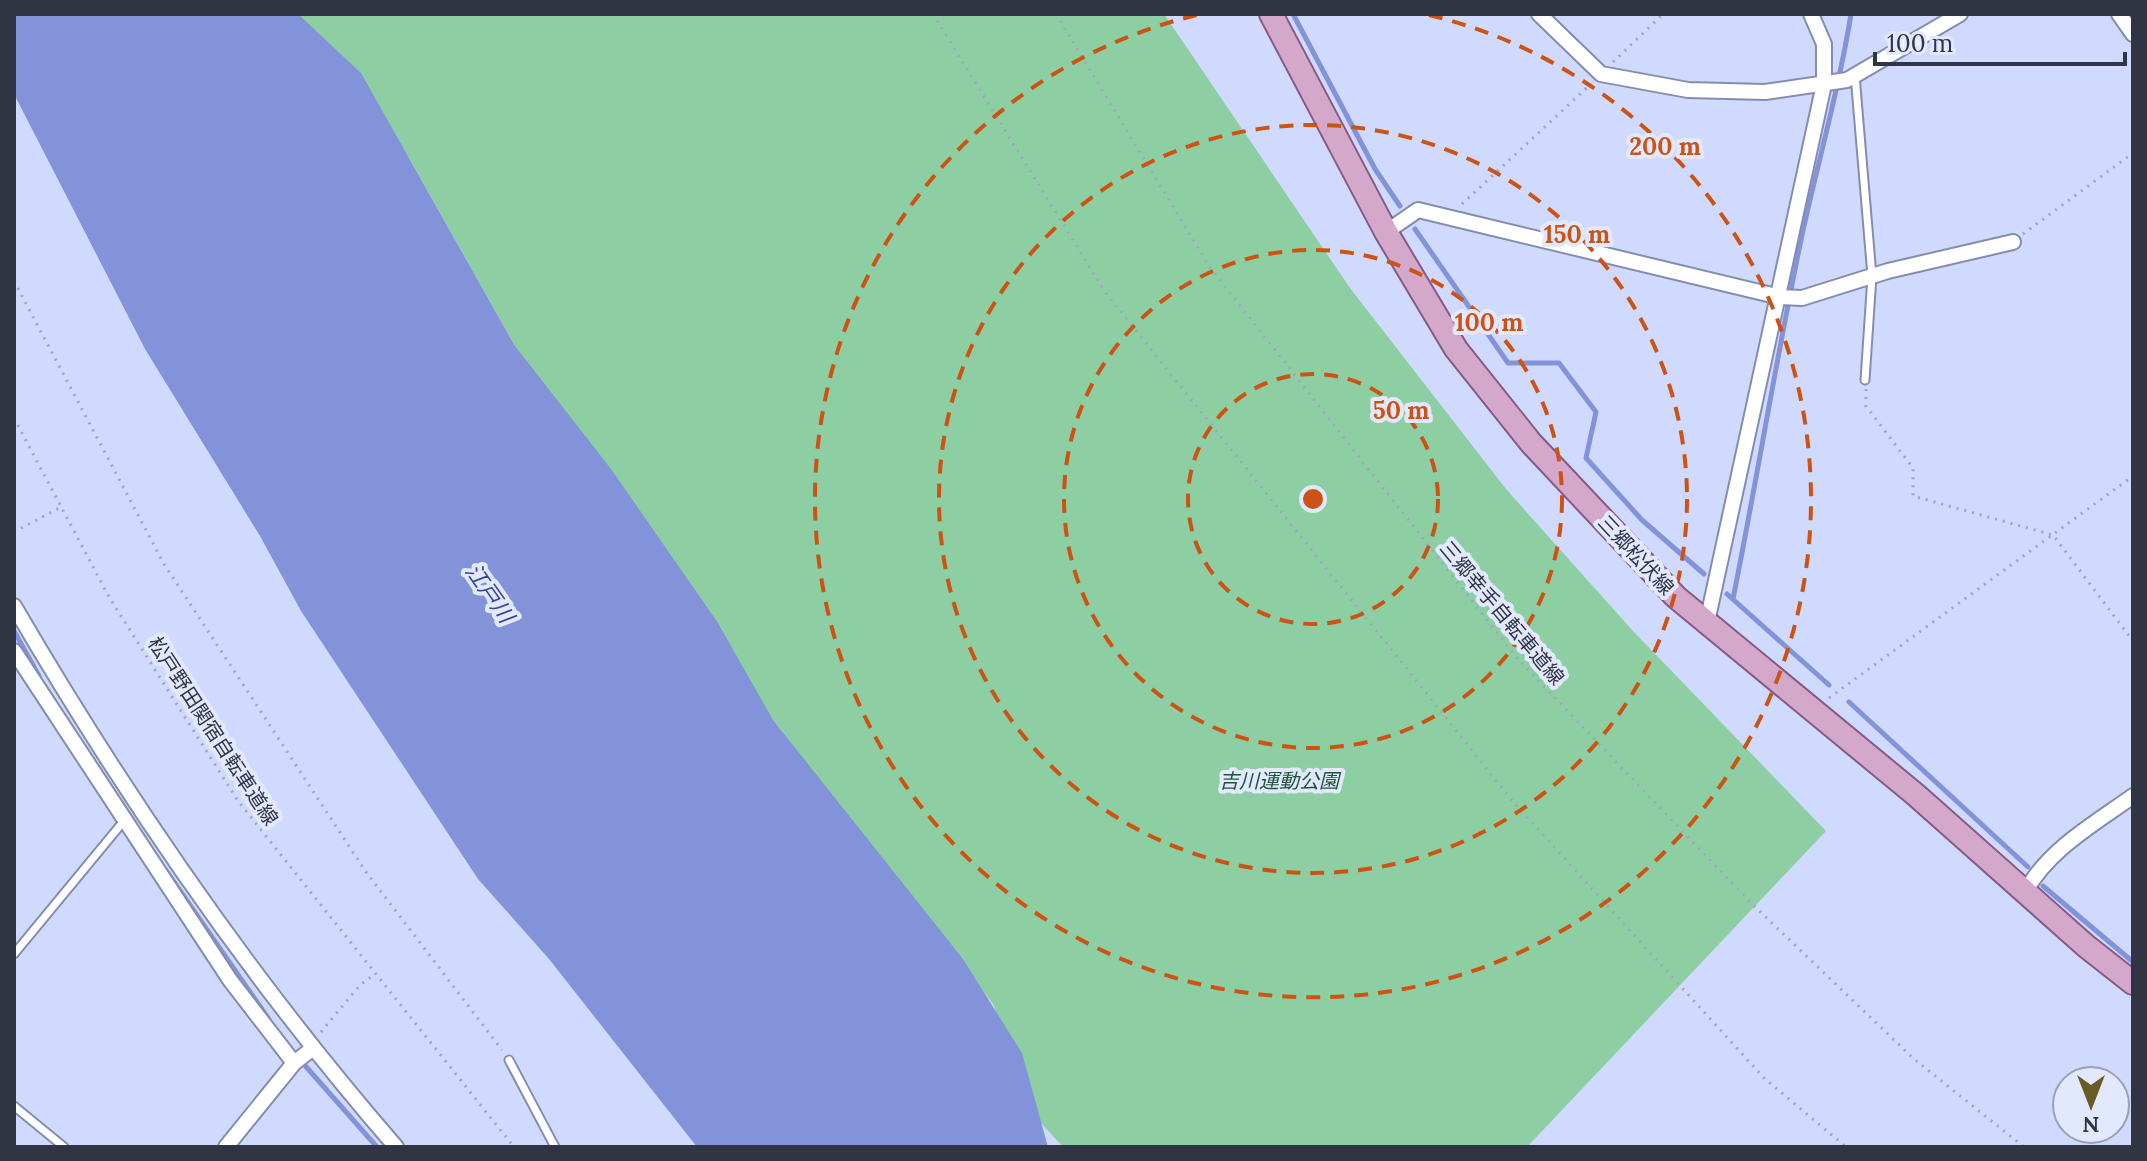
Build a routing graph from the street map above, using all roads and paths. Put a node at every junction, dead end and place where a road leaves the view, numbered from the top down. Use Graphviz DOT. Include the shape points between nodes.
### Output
graph roads {
  1 [pos="933,14"];
  2 [pos="1056,14"];
  3 [pos="1271,14"];
  4 [pos="1539,14"];
  5 [pos="1663,14"];
  6 [pos="1811,14"];
  7 [pos="1960,14"];
  8 [pos="2119,14"];
  9 [pos="2133,34"];
  10 [pos="1601,74"];
  11 [pos="1855,75"];
  12 [pos="1824,84"];
  13 [pos="2133,153"];
  14 [pos="1447,218"];
  15 [pos="1386,232"];
  16 [pos="2013,242"];
  17 [pos="1872,276"];
  18 [pos="14,281"];
  19 [pos="1780,297"];
  20 [pos="1865,380"];
  21 [pos="14,418"];
  22 [pos="2133,476"];
  23 [pos="61,507"];
  24 [pos="14,532"];
  25 [pos="2053,535"];
  26 [pos="14,606"];
  27 [pos="1707,622"];
  28 [pos="2133,641"];
  29 [pos="14,651"];
  30 [pos="1814,709"];
  31 [pos="2133,796"];
  32 [pos="123,822"];
  33 [pos="2025,892"];
  34 [pos="14,954"];
  35 [pos="375,974"];
  36 [pos="2133,983"];
  37 [pos="309,1045"];
  38 [pos="509,1060"];
  39 [pos="294,1063"];
  40 [pos="14,1106"];
  41 [pos="64,1147"];
  42 [pos="226,1147"];
  43 [pos="396,1147"];
  44 [pos="514,1147"];
  45 [pos="555,1147"];
  46 [pos="1846,1147"];
  47 [pos="2024,1147"];
  1 -- 46 [label="path" via="1105,292 1515,804 1764,1078"];
  2 -- 47 [label="path, 三郷幸手自転車道線" via="1209,266 1516,657 1762,913 1914,1059"];
  3 -- 15 [label="main road, 三郷松伏線"];
  4 -- 10 [label="street"];
  5 -- 10 [label="path"];
  6 -- 12 [label="street" via="1824,44"];
  7 -- 11 [label="street"];
  8 -- 9 [label="street"];
  10 -- 12 [label="street" via="1688,90 1765,92"];
  10 -- 14 [label="path"];
  11 -- 12 [label="street"];
  11 -- 17 [label="lane"];
  12 -- 19 [label="street"];
  13 -- 16 [label="path"];
  14 -- 15 [label="street" via="1418,210"];
  14 -- 19 [label="street"];
  15 -- 27 [label="main road, 三郷松伏線" via="1456,349 1531,443 1676,597"];
  16 -- 17 [label="street"];
  17 -- 19 [label="street" via="1802,298"];
  17 -- 20 [label="lane"];
  18 -- 38 [label="path" via="164,564 366,872"];
  19 -- 27 [label="street"];
  20 -- 25 [label="path" via="1866,406 1913,468 1913,496"];
  21 -- 23 [label="path, 松戸野田関宿自転車道線"];
  22 -- 25 [label="path"];
  23 -- 24 [label="path"];
  23 -- 35 [label="path, 松戸野田関宿自転車道線" via="109,597 238,801"];
  25 -- 28 [label="path"];
  25 -- 30 [label="path"];
  26 -- 37 [label="street" via="138,807"];
  27 -- 30 [label="main road, 三郷松伏線"];
  29 -- 32 [label="street"];
  30 -- 33 [label="main road, 三郷松伏線"];
  31 -- 33 [label="street" via="2052,854"];
  32 -- 34 [label="lane"];
  32 -- 39 [label="street" via="230,980"];
  33 -- 36 [label="main road, 三郷松伏線"];
  35 -- 37 [label="path"];
  35 -- 44 [label="path, 松戸野田関宿自転車道線"];
  37 -- 39 [label="street"];
  37 -- 43 [label="street"];
  38 -- 45 [label="lane"];
  39 -- 42 [label="street"];
  40 -- 41 [label="lane"];
}
